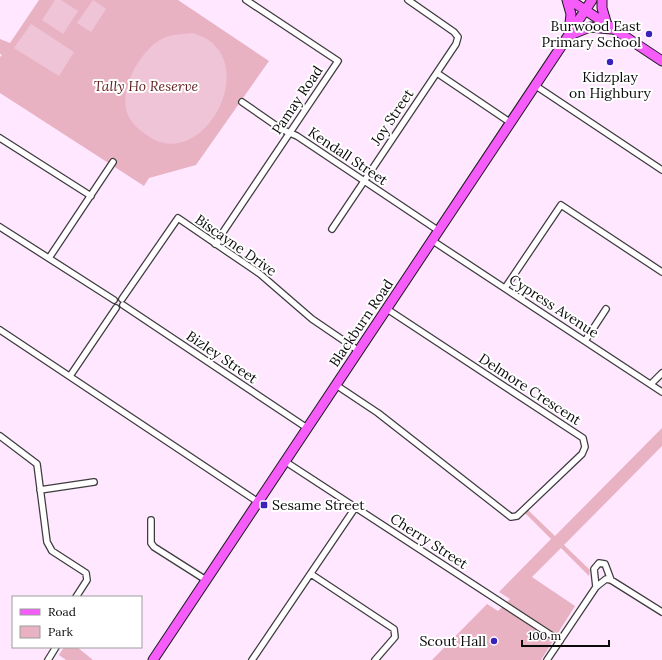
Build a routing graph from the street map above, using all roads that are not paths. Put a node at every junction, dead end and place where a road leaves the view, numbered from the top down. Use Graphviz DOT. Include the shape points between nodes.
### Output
graph roads {
  1 [pos="246,0"];
  2 [pos="408,0"];
  3 [pos="569,0"];
  4 [pos="592,0"];
  5 [pos="602,0"];
  6 [pos="586,10"];
  7 [pos="611,27"];
  8 [pos="567,39"];
  9 [pos="662,61"];
  10 [pos="437,72"];
  11 [pos="536,86"];
  12 [pos="242,102"];
  13 [pos="511,123"];
  14 [pos="290,133"];
  15 [pos="0,138"];
  16 [pos="113,162"];
  17 [pos="662,170"];
  18 [pos="364,181"];
  19 [pos="91,196"];
  20 [pos="0,227"];
  21 [pos="332,229"];
  22 [pos="439,231"];
  23 [pos="433,241"];
  24 [pos="215,244"];
  25 [pos="49,258"];
  26 [pos="662,272"];
  27 [pos="505,288"];
  28 [pos="122,299"];
  29 [pos="114,300"];
  30 [pos="123,305"];
  31 [pos="116,308"];
  32 [pos="387,309"];
  33 [pos="606,309"];
  34 [pos="0,330"];
  35 [pos="585,341"];
  36 [pos="359,351"];
  37 [pos="662,373"];
  38 [pos="70,376"];
  39 [pos="651,384"];
  40 [pos="336,385"];
  41 [pos="662,392"];
  42 [pos="307,428"];
  43 [pos="0,436"];
  44 [pos="286,462"];
  45 [pos="94,482"];
  46 [pos="40,490"];
  47 [pos="258,502"];
  48 [pos="354,508"];
  49 [pos="151,520"];
  50 [pos="311,574"];
  51 [pos="206,580"];
  52 [pos="611,580"];
  53 [pos="596,587"];
  54 [pos="77,596"];
  55 [pos="662,612"];
  56 [pos="560,641"];
  57 [pos="55,648"];
  58 [pos="48,660"];
  59 [pos="153,660"];
  60 [pos="252,660"];
  61 [pos="376,660"];
  62 [pos="547,660"];
  1 -- 14 [label="street, Pamay Road" via="338,61"];
  2 -- 10 [label="street, Joy Street" via="458,37"];
  3 -- 6 [label="main road"];
  3 -- 8 [label="main road" via="571,21"];
  4 -- 6 [label="main road, Blackburn Road"];
  5 -- 7 [label="main road" via="602,8"];
  6 -- 7 [label="main road"];
  6 -- 8 [label="main road, Blackburn Road"];
  7 -- 8 [label="main road" via="590,27"];
  7 -- 9 [label="main road"];
  8 -- 11 [label="main road, Blackburn Road"];
  10 -- 13 [label="street"];
  10 -- 18 [label="street, Joy Street"];
  11 -- 13 [label="main road, Blackburn Road"];
  11 -- 17 [label="street"];
  12 -- 14 [label="street, Kendall Street"];
  13 -- 22 [label="main road, Blackburn Road"];
  14 -- 18 [label="street, Kendall Street"];
  14 -- 24 [label="street, Pamay Road"];
  15 -- 19 [label="street"];
  16 -- 19 [label="street"];
  18 -- 21 [label="street, Joy Street"];
  18 -- 22 [label="street, Kendall Street"];
  19 -- 25 [label="street"];
  20 -- 25 [label="street"];
  22 -- 23 [label="main road, Blackburn Road"];
  23 -- 27 [label="street, Cypress Avenue"];
  23 -- 32 [label="main road, Blackburn Road"];
  24 -- 28 [label="street, Biscayne Drive" via="178,218"];
  24 -- 36 [label="street, Biscayne Drive" via="260,274 312,319"];
  25 -- 29 [label="street"];
  26 -- 27 [label="street" via="561,205"];
  27 -- 35 [label="street, Cypress Avenue"];
  28 -- 29 [label="street"];
  28 -- 30 [label="street"];
  29 -- 31 [label="street"];
  30 -- 31 [label="street"];
  30 -- 42 [label="street, Bizley Street"];
  31 -- 38 [label="street"];
  32 -- 36 [label="main road, Blackburn Road"];
  32 -- 40 [label="street, Delmore Crescent" via="583,438 585,447 582,454 517,516 511,517 378,414"];
  33 -- 35 [label="street"];
  34 -- 38 [label="street"];
  35 -- 39 [label="street, Cypress Avenue"];
  36 -- 40 [label="main road, Blackburn Road"];
  37 -- 39 [label="street"];
  38 -- 47 [label="street"];
  39 -- 41 [label="street, Cypress Avenue"];
  40 -- 42 [label="main road, Blackburn Road"];
  42 -- 44 [label="main road, Blackburn Road"];
  43 -- 46 [label="street" via="37,464"];
  44 -- 47 [label="main road, Blackburn Road"];
  44 -- 48 [label="street, Cherry Street"];
  45 -- 46 [label="street"];
  46 -- 54 [label="street" via="46,542 52,551 86,573 88,580"];
  47 -- 51 [label="main road, Blackburn Road"];
  48 -- 50 [label="street"];
  48 -- 56 [label="street, Cherry Street"];
  49 -- 51 [label="street" via="151,543 154,547"];
  50 -- 60 [label="street"];
  50 -- 61 [label="street" via="394,629 395,637"];
  51 -- 59 [label="main road, Blackburn Road"];
  52 -- 53 [label="street" via="601,581"];
  52 -- 53 [label="street" via="605,564 599,563 594,569"];
  52 -- 55 [label="street"];
  53 -- 56 [label="street"];
  56 -- 62 [label="street"];
  57 -- 58 [label="street"];
}
